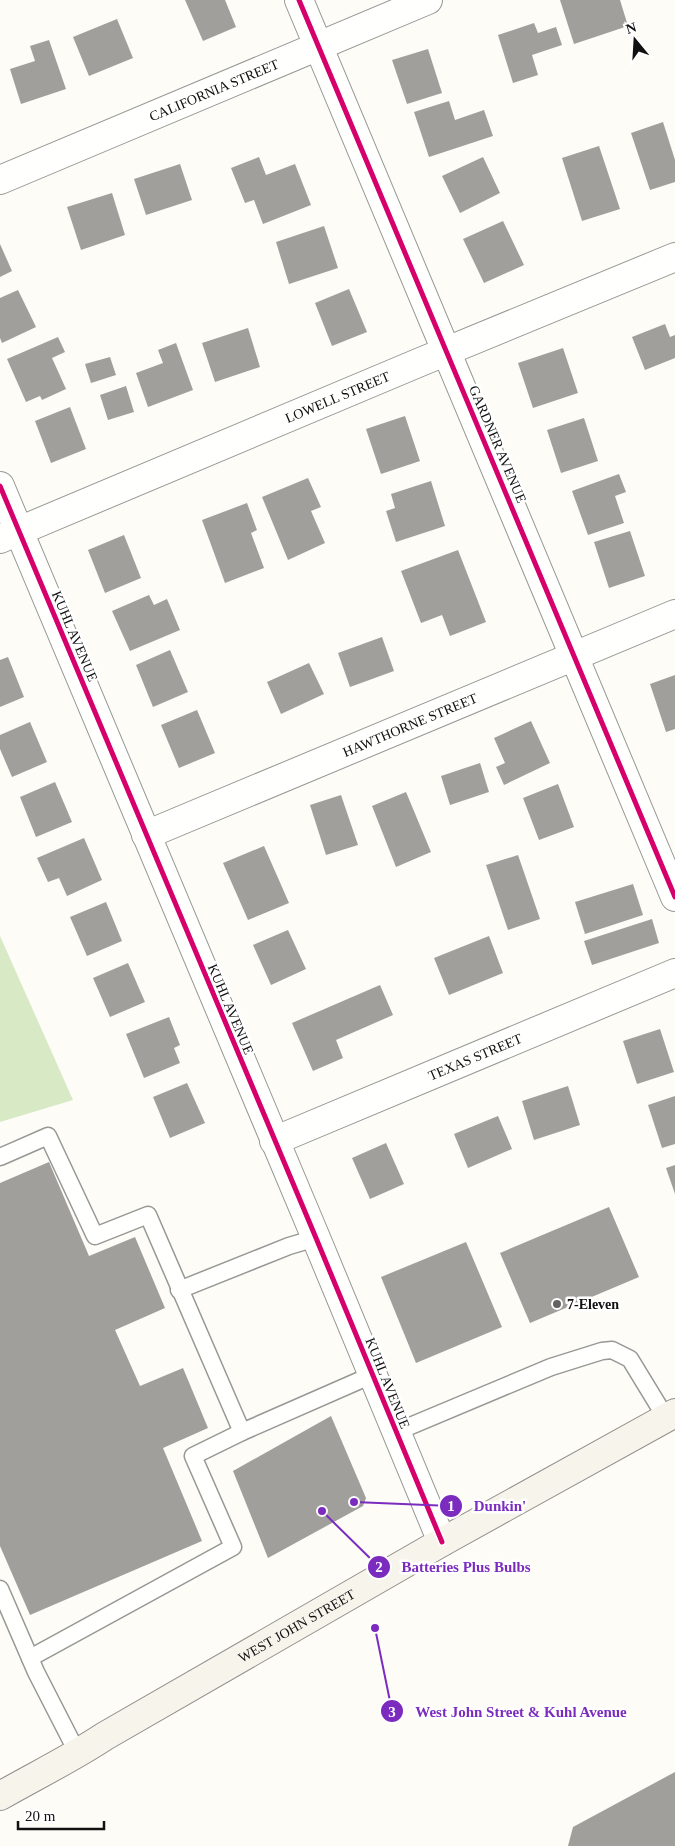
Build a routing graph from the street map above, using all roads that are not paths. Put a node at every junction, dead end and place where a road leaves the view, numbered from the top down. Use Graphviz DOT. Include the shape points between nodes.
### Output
graph roads {
  1 [pos="299,0"];
  2 [pos="428,0"];
  3 [pos="319,46"];
  4 [pos="0,180"];
  5 [pos="675,257"];
  6 [pos="446,351"];
  7 [pos="0,486"];
  8 [pos="10,535"];
  9 [pos="675,614"];
  10 [pos="574,656"];
  11 [pos="146,835"];
  12 [pos="675,897"];
  13 [pos="675,973"];
  14 [pos="274,1141"];
  15 [pos="0,1157"];
  16 [pos="316,1238"];
  17 [pos="180,1290"];
  18 [pos="372,1375"];
  19 [pos="671,1415"];
  20 [pos="242,1432"];
  21 [pos="396,1432"];
  22 [pos="442,1542"];
  23 [pos="0,1589"];
  24 [pos="30,1658"];
  25 [pos="78,1754"];
  26 [pos="0,1796"];
  1 -- 3 [label="street, GARDNER AVENUE"];
  2 -- 3 [label="street, CALIFORNIA STREET"];
  3 -- 4 [label="street, CALIFORNIA STREET"];
  3 -- 6 [label="street, GARDNER AVENUE"];
  5 -- 6 [label="street, LOWELL STREET"];
  6 -- 8 [label="street, LOWELL STREET"];
  6 -- 10 [label="street, GARDNER AVENUE"];
  7 -- 8 [label="street, KUHL AVENUE"];
  8 -- 11 [label="street, KUHL AVENUE"];
  9 -- 10 [label="street, HAWTHORNE STREET"];
  10 -- 11 [label="street, HAWTHORNE STREET"];
  10 -- 12 [label="street, GARDNER AVENUE"];
  11 -- 14 [label="street, KUHL AVENUE"];
  13 -- 14 [label="street, TEXAS STREET"];
  14 -- 16 [label="street, KUHL AVENUE"];
  15 -- 17 [label="lane" via="48,1136 95,1236 148,1215"];
  16 -- 17 [label="lane" via="288,1246"];
  16 -- 18 [label="street, KUHL AVENUE"];
  17 -- 20 [label="lane"];
  18 -- 20 [label="lane"];
  18 -- 21 [label="street, KUHL AVENUE"];
  19 -- 21 [label="lane" via="630,1359 612,1350 551,1367"];
  19 -- 22 [label="main road, WEST JOHN STREET"];
  20 -- 24 [label="lane" via="193,1456 233,1547"];
  21 -- 22 [label="street, KUHL AVENUE"];
  22 -- 25 [label="main road, WEST JOHN STREET"];
  23 -- 24 [label="lane"];
  24 -- 25 [label="lane"];
  25 -- 26 [label="main road, WEST JOHN STREET"];
}
